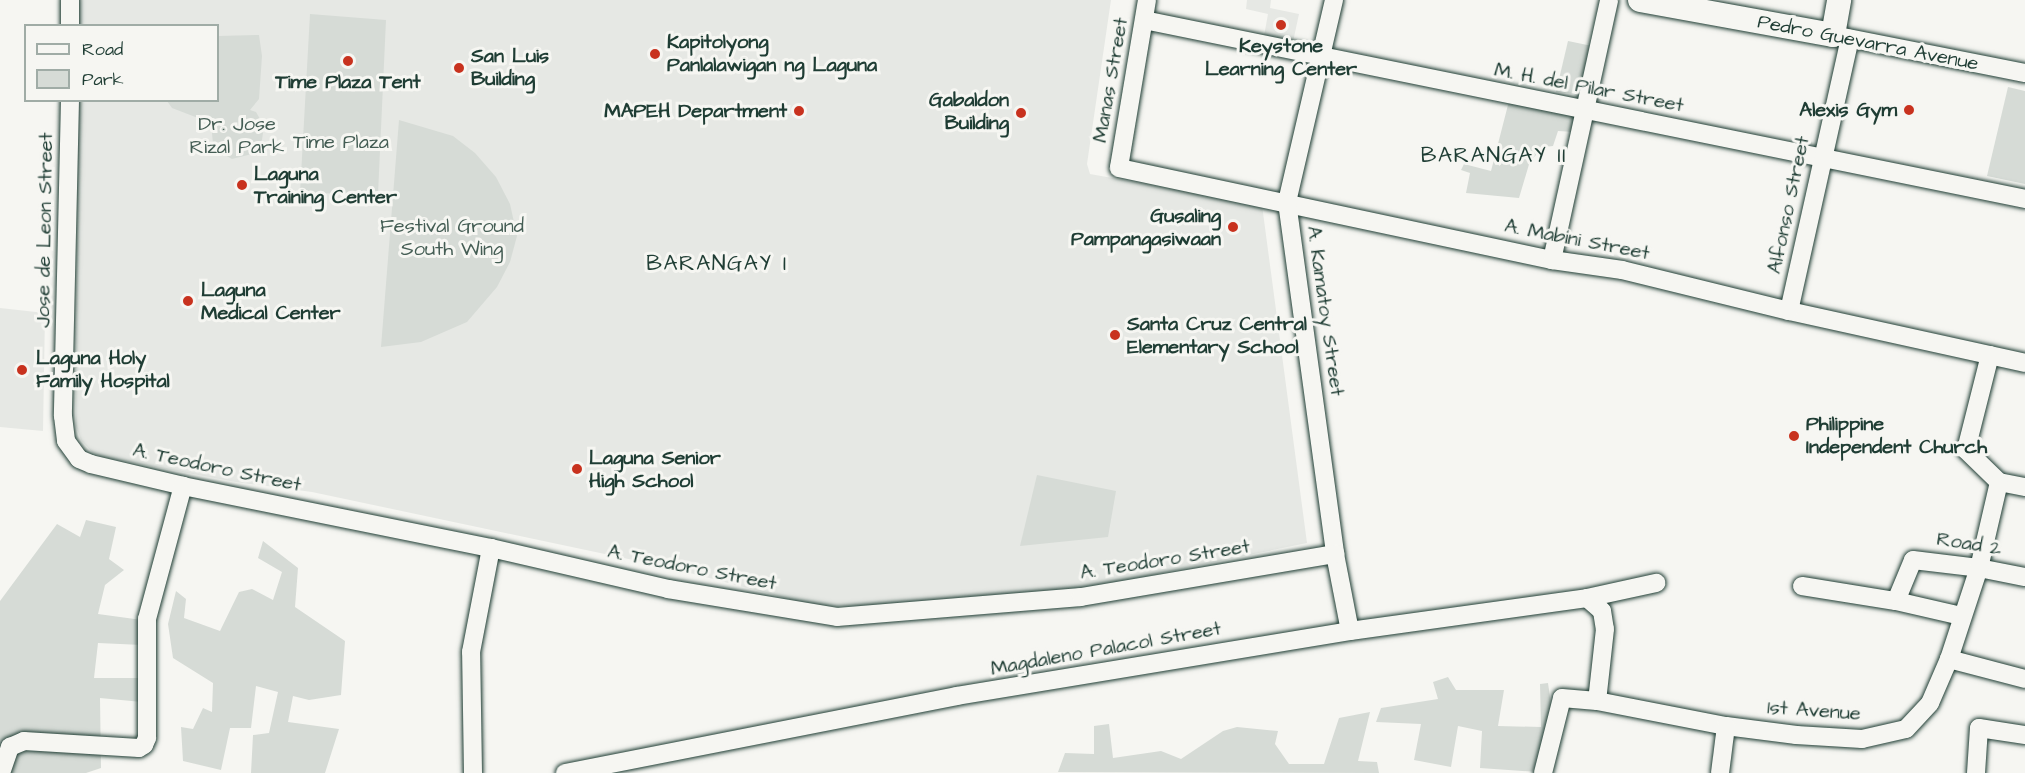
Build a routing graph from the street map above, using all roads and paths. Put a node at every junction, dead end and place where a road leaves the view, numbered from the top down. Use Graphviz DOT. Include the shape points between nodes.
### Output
graph roads {
  1 [pos="70,0"];
  2 [pos="1148,0"];
  3 [pos="1334,0"];
  4 [pos="1609,0"];
  5 [pos="1640,0"];
  6 [pos="1839,0"];
  7 [pos="1144,20"];
  8 [pos="70,24"];
  9 [pos="1842,37"];
  10 [pos="1321,58"];
  11 [pos="2025,73"];
  12 [pos="70,102"];
  13 [pos="1584,110"];
  14 [pos="1823,156"];
  15 [pos="1119,168"];
  16 [pos="2025,199"];
  17 [pos="1287,202"];
  18 [pos="1552,260"];
  19 [pos="1789,311"];
  20 [pos="1990,355"];
  21 [pos="2025,363"];
  22 [pos="64,432"];
  23 [pos="1999,482"];
  24 [pos="183,486"];
  25 [pos="2025,487"];
  26 [pos="491,548"];
  27 [pos="1335,554"];
  28 [pos="1979,568"];
  29 [pos="2025,578"];
  30 [pos="1656,583"];
  31 [pos="1802,586"];
  32 [pos="1587,598"];
  33 [pos="1896,601"];
  34 [pos="1961,616"];
  35 [pos="1350,631"];
  36 [pos="1949,659"];
  37 [pos="2025,679"];
  38 [pos="1597,701"];
  39 [pos="1726,726"];
  40 [pos="2025,735"];
  41 [pos="1,773"];
  42 [pos="473,773"];
  43 [pos="565,773"];
  44 [pos="1543,773"];
  45 [pos="1720,773"];
  46 [pos="1976,773"];
  1 -- 8 [label="street"];
  2 -- 7 [label="street, Manas Street"];
  3 -- 10 [label="street, A. Kamatoy Street"];
  4 -- 13 [label="street"];
  5 -- 9 [label="main road, Pedro Guevarra Avenue"];
  6 -- 9 [label="main road"];
  7 -- 10 [label="street, M. H. del Pilar Street"];
  7 -- 15 [label="street, Manas Street"];
  9 -- 11 [label="street, Pedro Guevarra Avenue"];
  9 -- 14 [label="street, Alfonso Street"];
  10 -- 13 [label="street, M. H. del Pilar Street"];
  10 -- 17 [label="street, A. Kamatoy Street"];
  12 -- 22 [label="street, Jose de Leon Street"];
  13 -- 14 [label="street, M. H. del Pilar Street"];
  13 -- 18 [label="street"];
  14 -- 16 [label="street, M. H. del Pilar Street"];
  14 -- 19 [label="street, Alfonso Street"];
  15 -- 17 [label="street, A. Mabini Street"];
  17 -- 18 [label="street, A. Mabini Street"];
  17 -- 27 [label="street, A. Kamatoy Street"];
  18 -- 19 [label="street, A. Mabini Street" via="1622,270"];
  19 -- 20 [label="street, A. Mabini Street"];
  20 -- 21 [label="street, A. Mabini Street"];
  20 -- 23 [label="street" via="1966,450"];
  22 -- 24 [label="street, A. Teodoro Street" via="79,459"];
  23 -- 25 [label="street"];
  23 -- 28 [label="street, 1st Avenue"];
  24 -- 26 [label="street, A. Teodoro Street"];
  24 -- 41 [label="street" via="147,619 144,745 139,748 24,741 10,747"];
  26 -- 27 [label="street, A. Teodoro Street" via="668,589 837,617 1081,597"];
  26 -- 42 [label="street" via="471,652"];
  27 -- 35 [label="street, A. Kamatoy Street"];
  28 -- 29 [label="street, Road 2"];
  28 -- 33 [label="street, Road 2" via="1913,560"];
  28 -- 34 [label="street, 1st Avenue"];
  30 -- 32 [label="street, Magdaleno Palacol Street"];
  31 -- 33 [label="street"];
  32 -- 35 [label="street, Magdaleno Palacol Street"];
  32 -- 38 [label="street" via="1602,611 1605,629"];
  33 -- 34 [label="street"];
  34 -- 36 [label="street, 1st Avenue"];
  35 -- 43 [label="street, Magdaleno Palacol Street" via="957,696"];
  36 -- 37 [label="street"];
  36 -- 39 [label="street, 1st Avenue" via="1930,703 1906,729 1862,739"];
  38 -- 39 [label="street, 1st Avenue"];
  38 -- 44 [label="street, 1st Avenue" via="1562,698"];
  39 -- 45 [label="street"];
  40 -- 46 [label="street" via="1979,728"];
}
